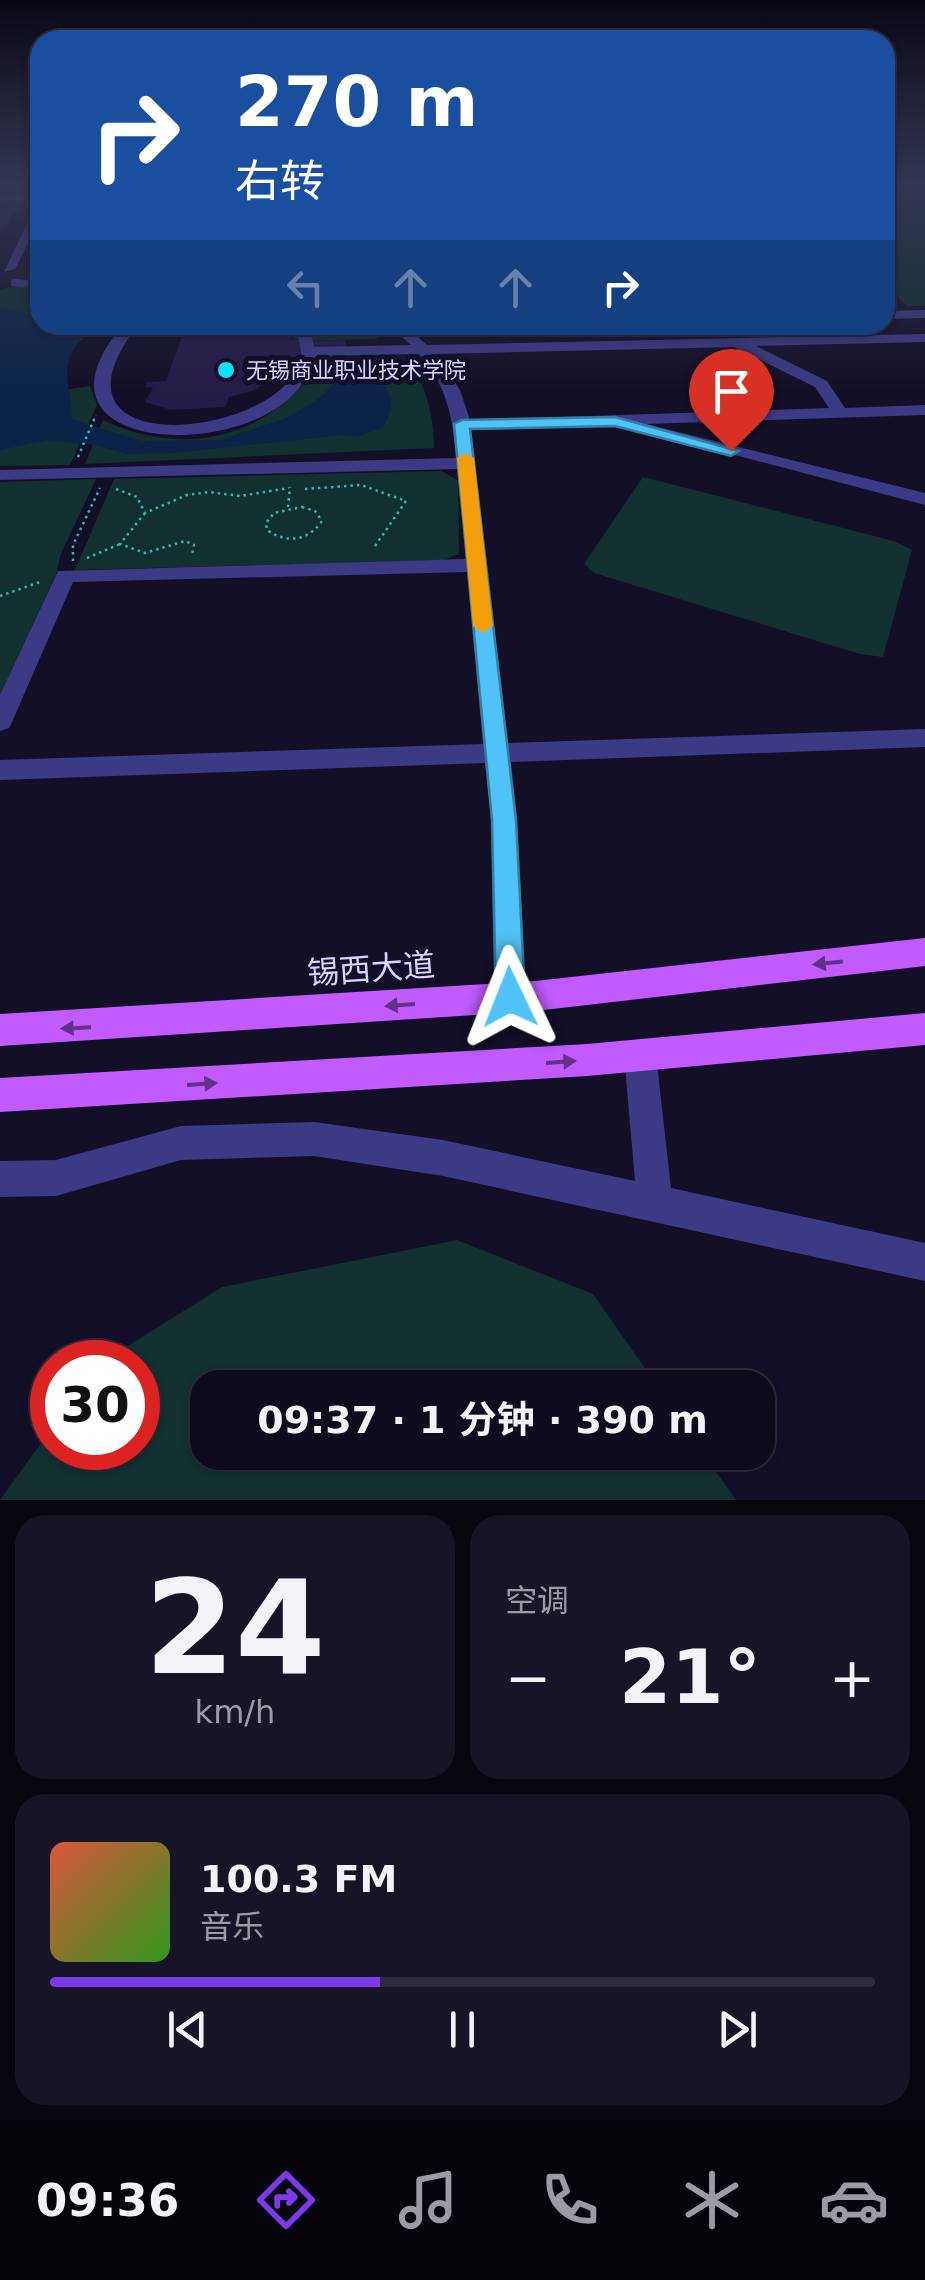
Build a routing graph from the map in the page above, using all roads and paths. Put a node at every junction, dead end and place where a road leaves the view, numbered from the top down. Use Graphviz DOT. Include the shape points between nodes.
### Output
graph roads {
  1 [pos="19,253"];
  2 [pos="30,282"];
  3 [pos="895,311"];
  4 [pos="925,314"];
  5 [pos="124,335"];
  6 [pos="305,335"];
  7 [pos="408,335"];
  8 [pos="925,338"];
  9 [pos="733,341"];
  10 [pos="424,348"];
  11 [pos="310,352"];
  12 [pos="925,410"];
  13 [pos="840,413"];
  14 [pos="94,420"];
  15 [pos="615,422"];
  16 [pos="462,424"];
  17 [pos="80,452"];
  18 [pos="466,463"];
  19 [pos="300,467"];
  20 [pos="0,475"];
  21 [pos="290,488"];
  22 [pos="925,499"];
  23 [pos="288,507"];
  24 [pos="145,513"];
  25 [pos="370,553"];
  26 [pos="477,565"];
  27 [pos="75,566"];
  28 [pos="189,573"];
  29 [pos="0,722"];
  30 [pos="925,738"];
  31 [pos="496,754"];
  32 [pos="0,770"];
  33 [pos="925,952"];
  34 [pos="510,997"];
  35 [pos="925,1029"];
  36 [pos="0,1030"];
  37 [pos="640,1056"];
  38 [pos="0,1096"];
  39 [pos="0,1179"];
  40 [pos="655,1204"];
  41 [pos="925,1262"];
  1 -- 2 [label="street" via="12,276"];
  3 -- 4 [label="street"];
  5 -- 11 [label="street" via="101,385 115,416 148,429 213,428 250,416 296,381"];
  6 -- 11 [label="street"];
  7 -- 10 [label="street"];
  8 -- 9 [label="street"];
  9 -- 10 [label="street"];
  9 -- 13 [label="street" via="821,384"];
  10 -- 11 [label="street"];
  10 -- 16 [label="street" via="457,398"];
  12 -- 13 [label="street"];
  13 -- 15 [label="street"];
  14 -- 17 [label="path"];
  15 -- 16 [label="street"];
  15 -- 22 [label="street"];
  16 -- 18 [label="street"];
  18 -- 19 [label="street"];
  18 -- 26 [label="street"];
  19 -- 20 [label="street"];
  19 -- 21 [label="path"];
  19 -- 25 [label="path" via="305,489 361,485 406,500"];
  21 -- 23 [label="path"];
  21 -- 24 [label="path" via="187,495"];
  23 -- 23 [label="path" via="315,510 320,527 295,539 271,534 268,518"];
  24 -- 27 [label="path" via="136,497 101,486 73,545"];
  24 -- 28 [label="path" via="120,544 145,553 185,540 194,545"];
  26 -- 28 [label="street"];
  26 -- 31 [label="street"];
  28 -- 29 [label="street" via="65,576"];
  30 -- 31 [label="street"];
  31 -- 32 [label="street"];
  31 -- 34 [label="street"];
  33 -- 34 [label="main road, 锡西大道, one-way"];
  34 -- 36 [label="main road, 锡西大道, one-way"];
  35 -- 37 [label="main road"];
  38 -- 37 [label="main road, one-way"];
  37 -- 40 [label="street"];
  39 -- 40 [label="street" via="56,1178 182,1143 314,1139 443,1158"];
  40 -- 41 [label="street"];
}
